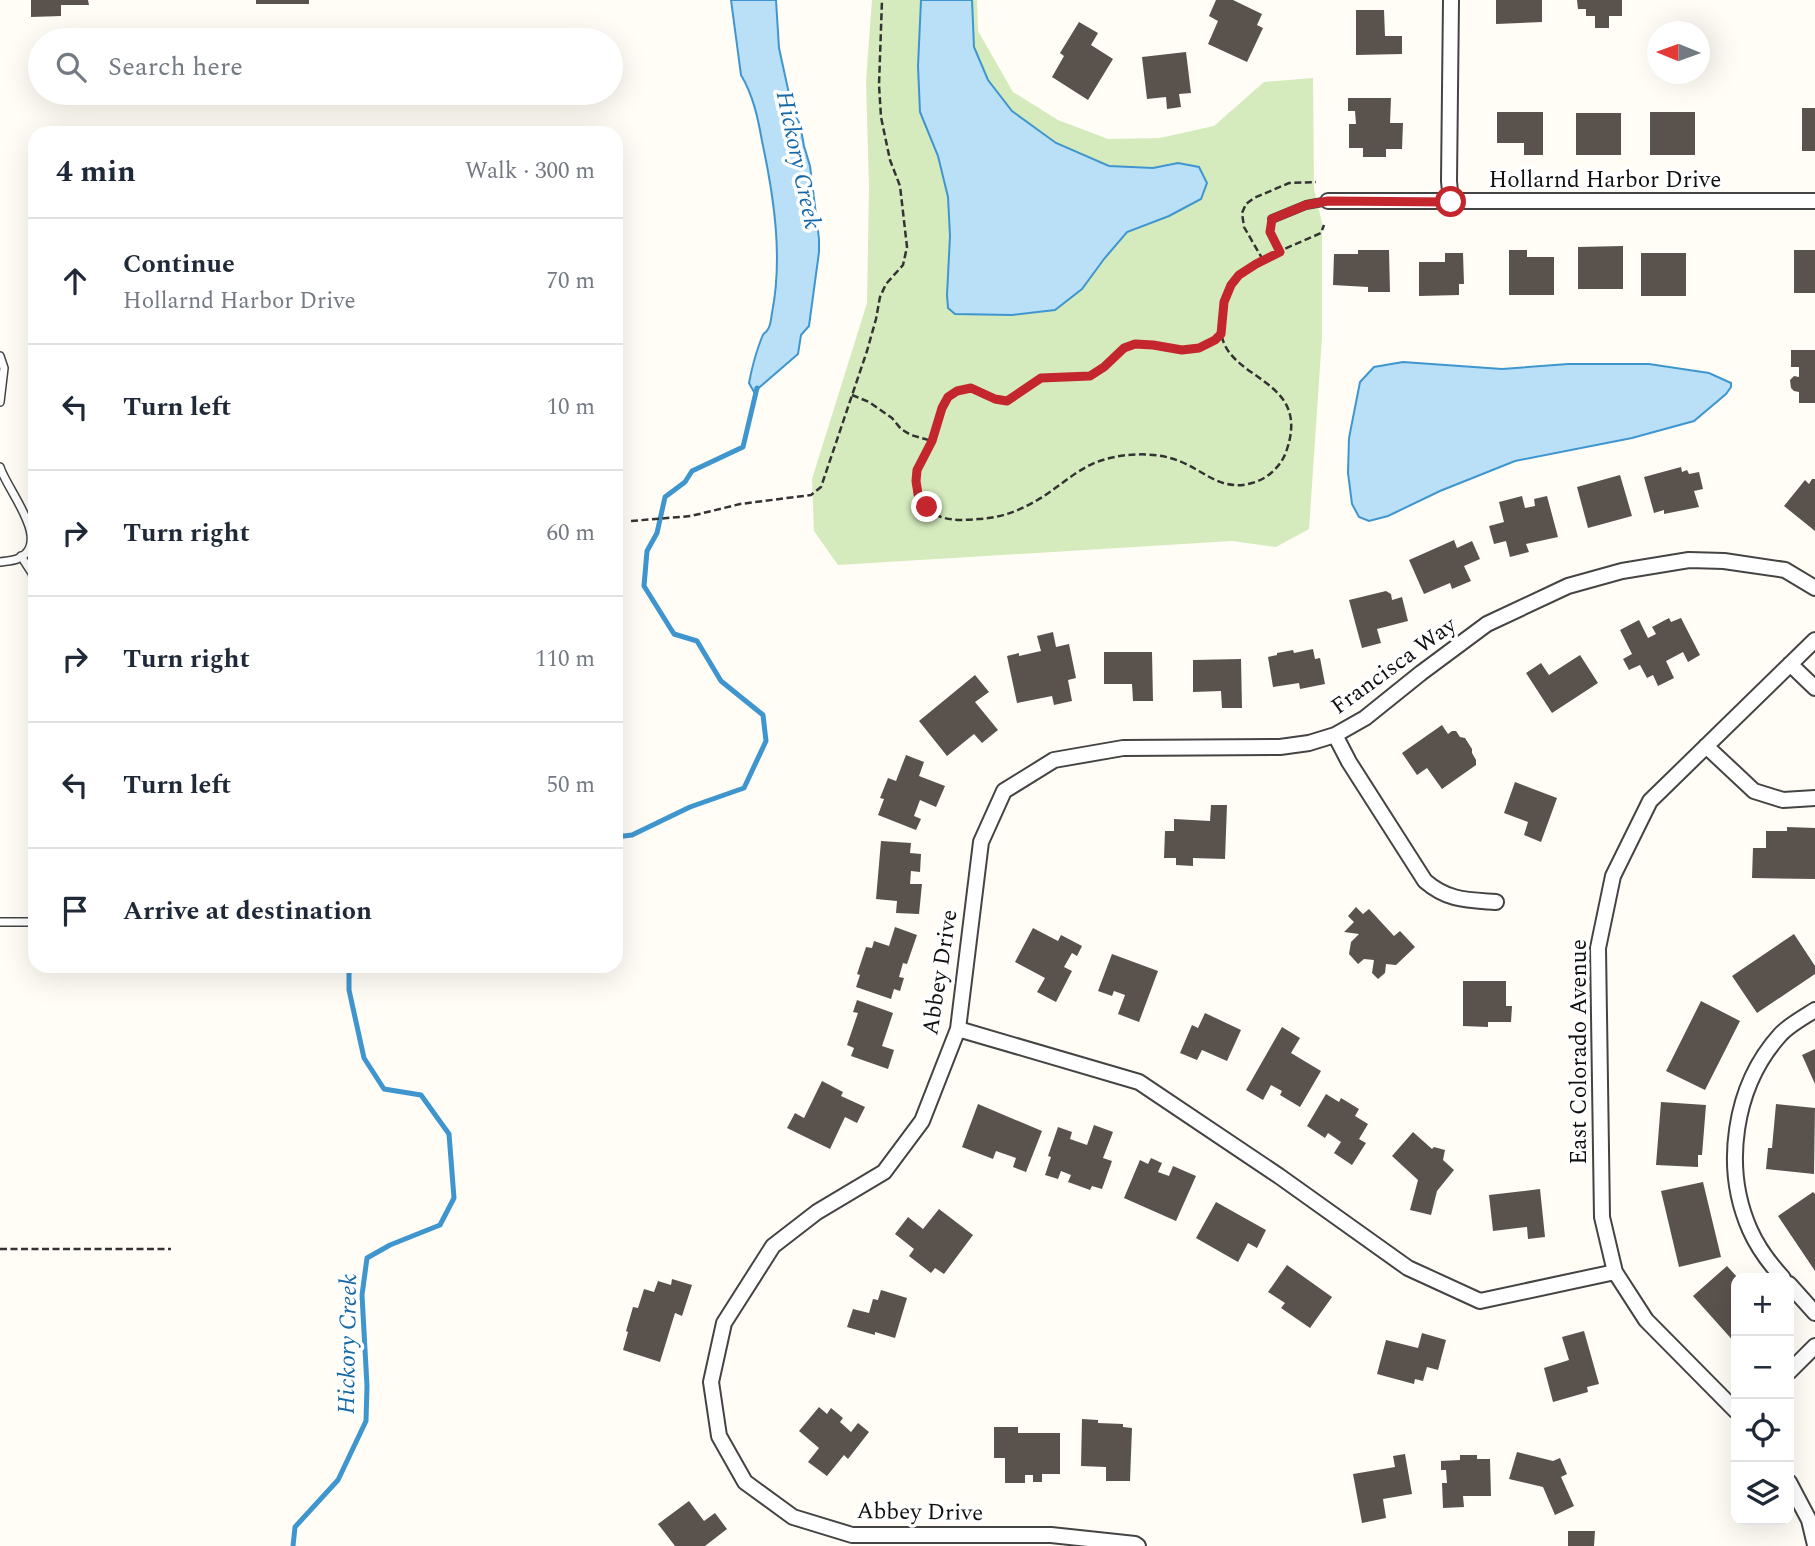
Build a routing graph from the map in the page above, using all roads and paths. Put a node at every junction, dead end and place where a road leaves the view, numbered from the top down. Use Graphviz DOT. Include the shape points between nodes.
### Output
graph roads {
  1 [pos="882,0"];
  2 [pos="1451,0"];
  3 [pos="1328,201"];
  4 [pos="1815,201"];
  5 [pos="1451,202"];
  6 [pos="1272,219"];
  7 [pos="1324,225"];
  8 [pos="1280,252"];
  9 [pos="1221,334"];
  10 [pos="0,356"];
  11 [pos="852,395"];
  12 [pos="0,402"];
  13 [pos="932,441"];
  14 [pos="0,467"];
  15 [pos="631,522"];
  16 [pos="28,523"];
  17 [pos="28,550"];
  18 [pos="21,556"];
  19 [pos="0,562"];
  20 [pos="28,567"];
  21 [pos="1815,588"];
  22 [pos="1815,640"];
  23 [pos="1790,664"];
  24 [pos="1815,688"];
  25 [pos="1335,735"];
  26 [pos="1706,746"];
  27 [pos="1815,798"];
  28 [pos="981,842"];
  29 [pos="1496,902"];
  30 [pos="0,922"];
  31 [pos="28,922"];
  32 [pos="1815,1010"];
  33 [pos="958,1029"];
  34 [pos="0,1248"];
  35 [pos="171,1249"];
  36 [pos="1615,1272"];
  37 [pos="1779,1273"];
  38 [pos="1794,1290"];
  39 [pos="1815,1313"];
  40 [pos="1815,1346"];
  41 [pos="1794,1367"];
  42 [pos="1731,1406"];
  43 [pos="1794,1491"];
  44 [pos="1815,1545"];
  45 [pos="1138,1546"];
  1 -- 11 [label="path" via="881,117 900,186 907,247 903,265 880,297"];
  2 -- 5 [label="street"];
  3 -- 5 [label="street, Hollarnd Harbor Drive"];
  3 -- 6 [label="lane, Hollarnd Harbor Drive"];
  4 -- 5 [label="street, Hollarnd Harbor Drive"];
  6 -- 8 [label="path" via="1270,232"];
  7 -- 8 [label="path" via="1321,233"];
  8 -- 9 [label="path" via="1239,275 1231,285"];
  9 -- 13 [label="path" via="1199,348 1182,350 1135,344 1090,376 1041,378 1007,401 971,388 957,391 942,408"];
  9 -- 13 [label="path" via="1236,359 1277,391 1291,420 1285,453 1276,468 1250,484 1220,483 1179,461 1136,455 1106,459 1081,469 1018,511 962,520 940,517 918,494 917,470"];
  10 -- 12 [label="lane" via="4,368"];
  11 -- 13 [label="path" via="869,402 911,435"];
  11 -- 15 [label="path" via="821,486 811,495"];
  14 -- 16 [label="lane"];
  17 -- 18 [label="lane"];
  18 -- 19 [label="lane"];
  18 -- 20 [label="lane"];
  21 -- 25 [label="street, Francisca Way" via="1785,570 1706,559 1622,571 1568,586 1487,624 1365,718"];
  22 -- 23 [label="street, East Colorado Avenue"];
  23 -- 24 [label="street"];
  23 -- 26 [label="street, East Colorado Avenue"];
  25 -- 28 [label="street, Francisca Way" via="1280,747 1123,748 1054,760 1004,791"];
  25 -- 29 [label="street" via="1425,881 1450,897"];
  26 -- 27 [label="street" via="1754,792 1783,800"];
  26 -- 36 [label="street, East Colorado Avenue" via="1650,801 1613,876 1598,948 1602,1217"];
  28 -- 33 [label="street, Abbey Drive"];
  30 -- 31 [label="lane"];
  32 -- 37 [label="street" via="1782,1033 1759,1063 1736,1130 1740,1199 1750,1230"];
  33 -- 36 [label="street" via="1139,1082 1408,1268 1480,1301"];
  33 -- 45 [label="street, Abbey Drive" via="922,1121 884,1172 817,1212 773,1246 724,1323 711,1382 719,1436 745,1482 793,1517 852,1535 1051,1535"];
  34 -- 35 [label="path"];
  36 -- 42 [label="street, East Colorado Avenue" via="1646,1320"];
  38 -- 39 [label="street"];
  40 -- 41 [label="street"];
  43 -- 44 [label="street" via="1810,1520"];
}
